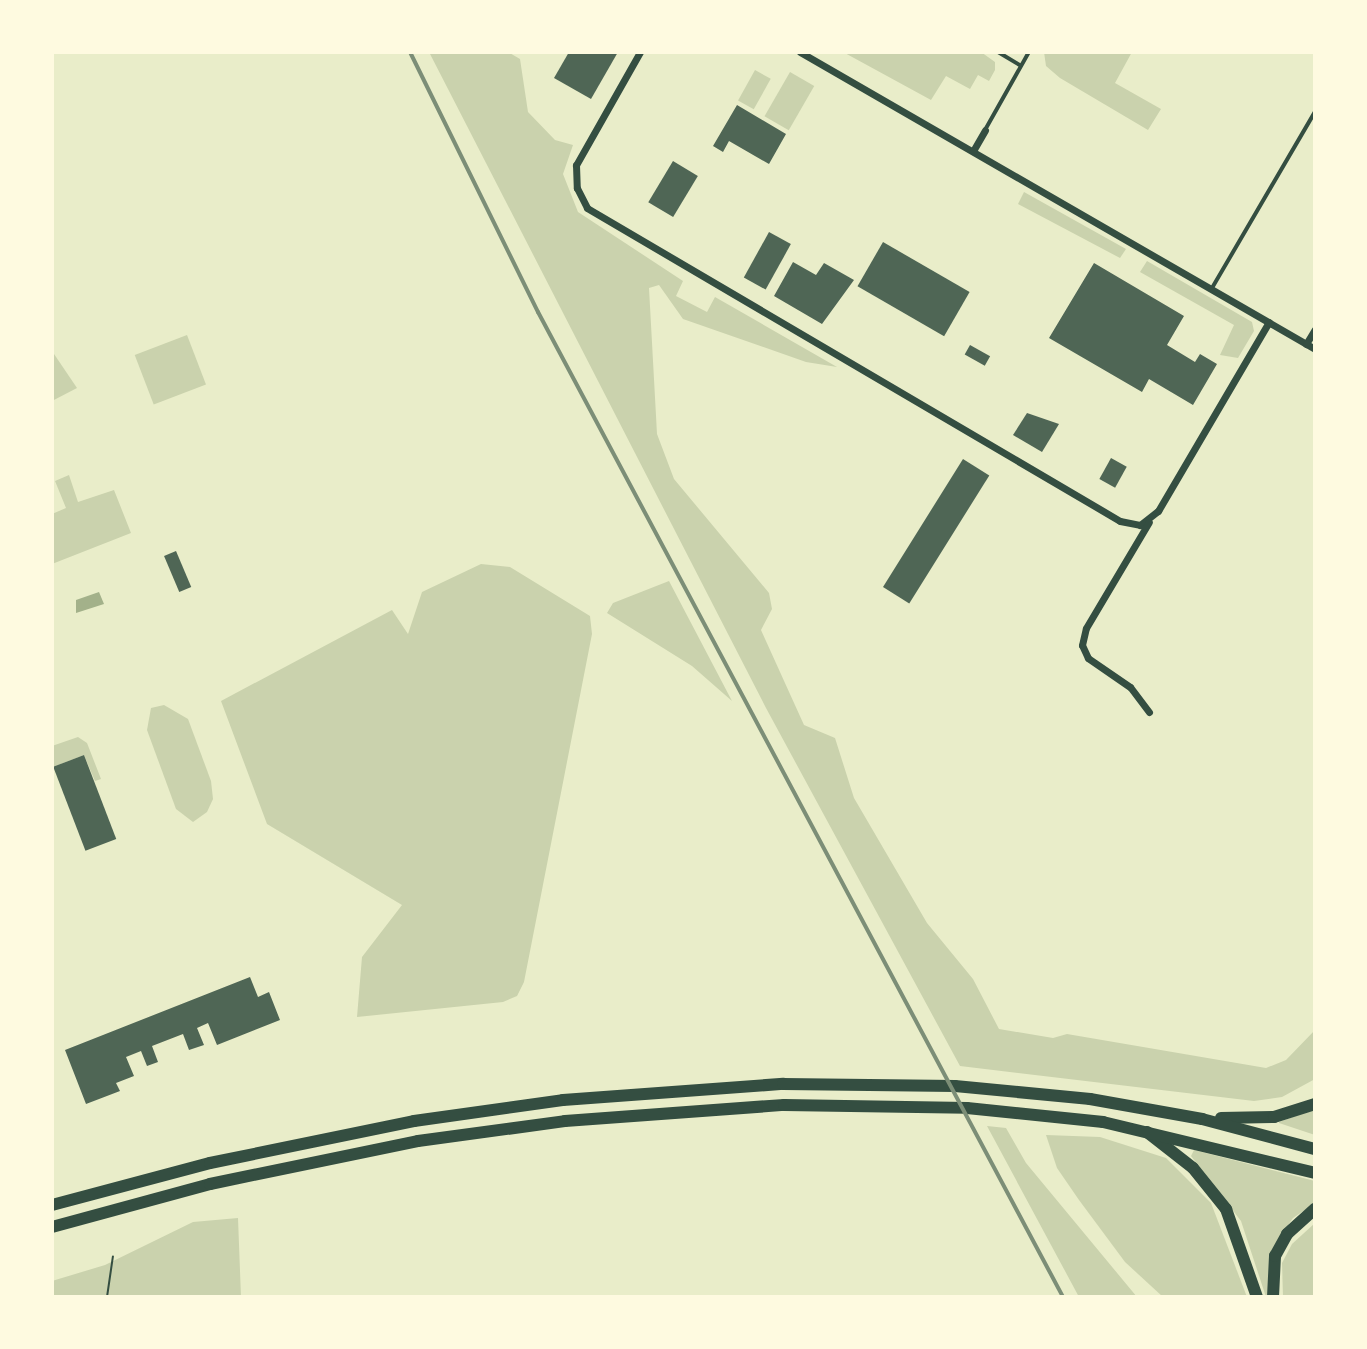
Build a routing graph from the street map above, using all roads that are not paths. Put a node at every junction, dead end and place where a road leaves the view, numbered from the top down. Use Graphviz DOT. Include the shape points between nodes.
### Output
graph roads {
  1 [pos="640,52"];
  2 [pos="800,52"];
  3 [pos="998,52"];
  4 [pos="1029,52"];
  5 [pos="1021,65"];
  6 [pos="1315,112"];
  7 [pos="985,130"];
  8 [pos="973,151"];
  9 [pos="1212,288"];
  10 [pos="1269,322"];
  11 [pos="1315,329"];
  12 [pos="1306,344"];
  13 [pos="1315,349"];
  14 [pos="1149,522"];
  15 [pos="1149,712"];
  16 [pos="1315,1104"];
  17 [pos="1202,1119"];
  18 [pos="1145,1130"];
  19 [pos="1315,1149"];
  20 [pos="1315,1173"];
  21 [pos="52,1205"];
  22 [pos="1315,1209"];
  23 [pos="52,1227"];
  24 [pos="1257,1297"];
  25 [pos="1273,1297"];
  1 -- 14 [label="street" via="576,165 577,188 587,208 1111,516 1131,524"];
  2 -- 8 [label="street"];
  3 -- 5 [label="lane"];
  4 -- 5 [label="lane"];
  5 -- 7 [label="lane"];
  6 -- 9 [label="lane"];
  7 -- 8 [label="street"];
  8 -- 9 [label="street"];
  9 -- 10 [label="street"];
  10 -- 12 [label="street"];
  10 -- 14 [label="street"];
  11 -- 12 [label="street"];
  12 -- 13 [label="street"];
  14 -- 15 [label="street" via="1086,628 1082,645 1088,658 1130,687"];
  16 -- 17 [label="highway" via="1274,1117"];
  17 -- 19 [label="highway"];
  17 -- 21 [label="highway" via="1013,1090 900,1084 691,1089 488,1110 324,1136"];
  18 -- 20 [label="highway"];
  18 -- 23 [label="highway" via="1024,1112 910,1105 696,1110 476,1132 271,1170"];
  18 -- 24 [label="highway" via="1193,1168 1226,1209"];
  22 -- 25 [label="highway" via="1287,1234 1275,1256"];
}
